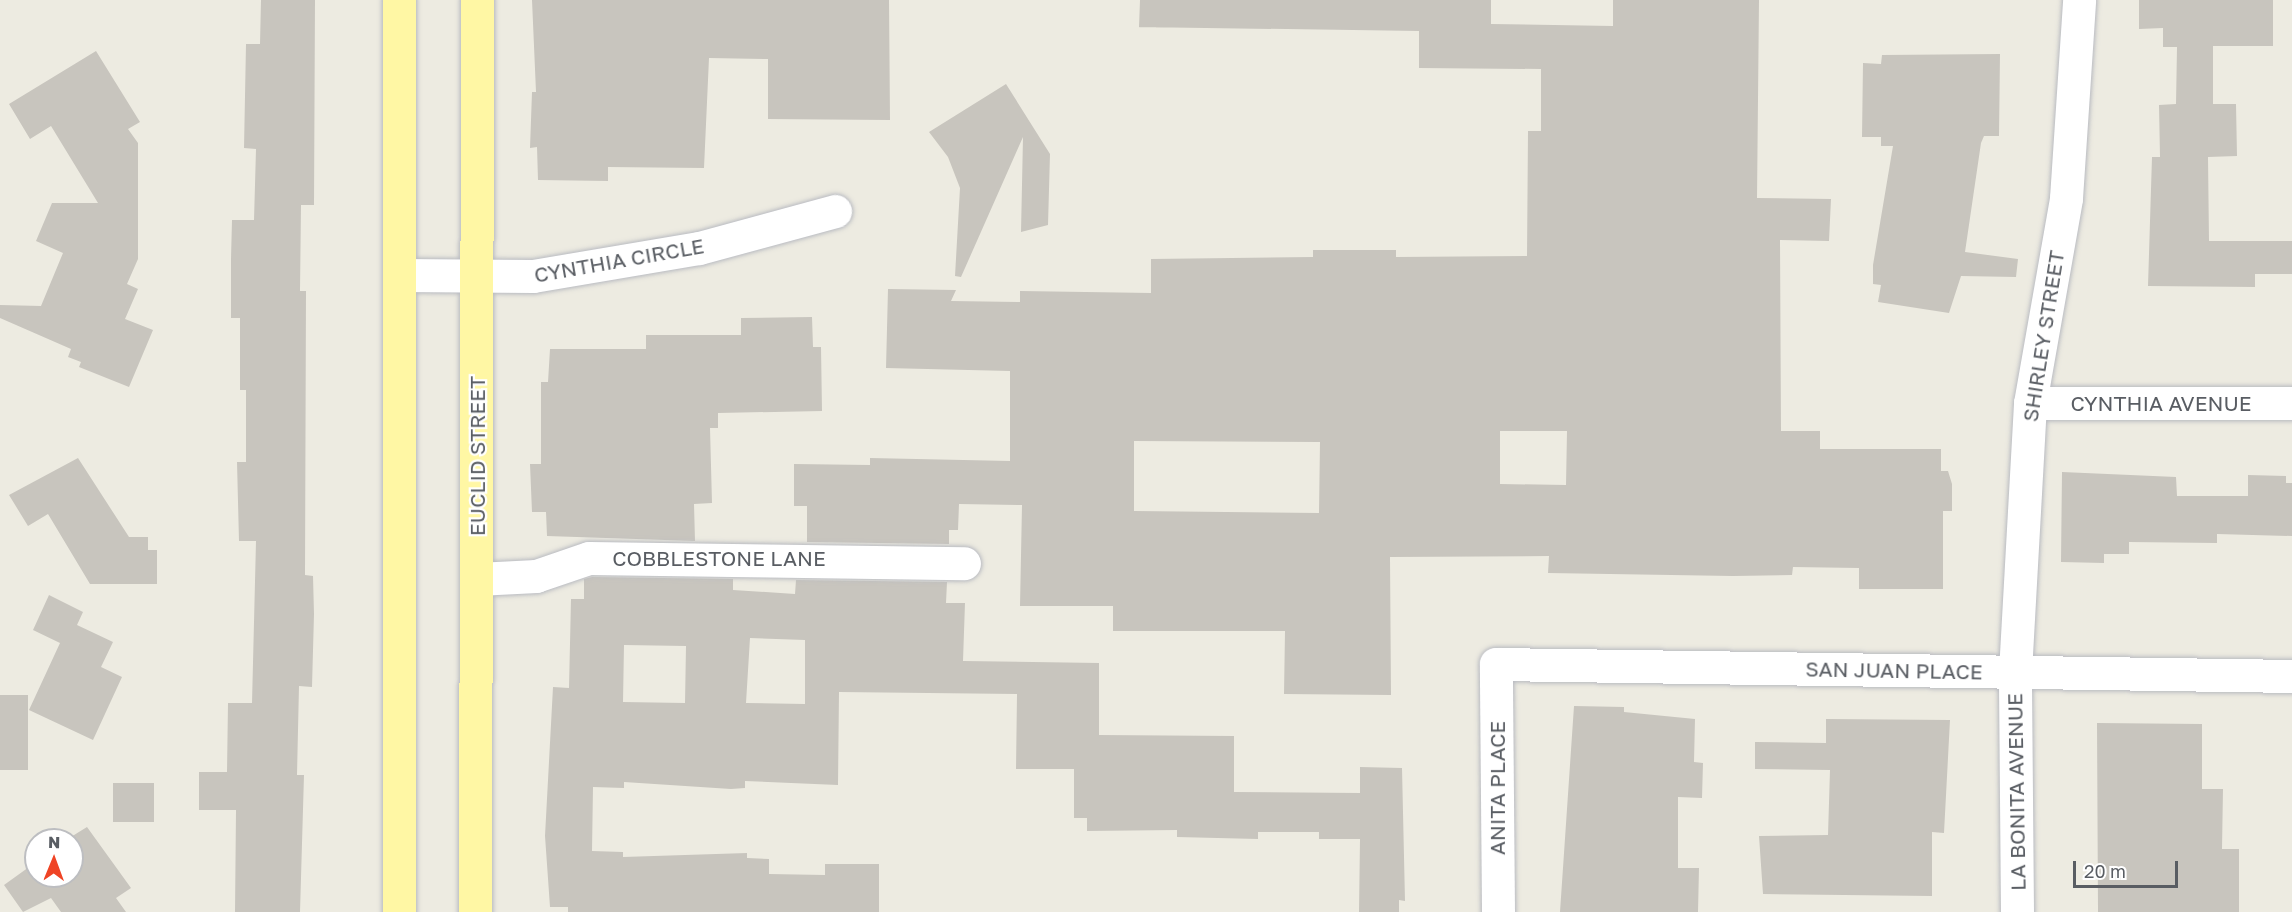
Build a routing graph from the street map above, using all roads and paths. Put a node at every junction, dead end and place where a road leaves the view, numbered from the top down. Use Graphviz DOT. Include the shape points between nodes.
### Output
graph roads {
  1 [pos="399,0"];
  2 [pos="477,0"];
  3 [pos="2079,0"];
  4 [pos="835,211"];
  5 [pos="399,275"];
  6 [pos="477,275"];
  7 [pos="2030,403"];
  8 [pos="2292,403"];
  9 [pos="964,563"];
  10 [pos="477,579"];
  11 [pos="1496,664"];
  12 [pos="2015,672"];
  13 [pos="2292,676"];
  14 [pos="399,912"];
  15 [pos="475,912"];
  16 [pos="1498,912"];
  17 [pos="2017,912"];
  1 -- 5 [label="main road"];
  2 -- 6 [label="main road, EUCLID STREET"];
  3 -- 7 [label="street, SHIRLEY STREET" via="2066,198"];
  4 -- 6 [label="street, CYNTHIA CIRCLE" via="699,248 533,276"];
  5 -- 6 [label="street, CYNTHIA CIRCLE"];
  5 -- 14 [label="main road"];
  6 -- 10 [label="main road, EUCLID STREET"];
  7 -- 8 [label="street, CYNTHIA AVENUE"];
  7 -- 12 [label="street, SHIRLEY STREET"];
  9 -- 10 [label="street, COBBLESTONE LANE" via="589,558 536,576"];
  10 -- 15 [label="main road, EUCLID STREET"];
  11 -- 12 [label="street, SAN JUAN PLACE"];
  11 -- 16 [label="street, ANITA PLACE"];
  12 -- 13 [label="street, SAN JUAN PLACE"];
  12 -- 17 [label="street, LA BONITA AVENUE"];
}
